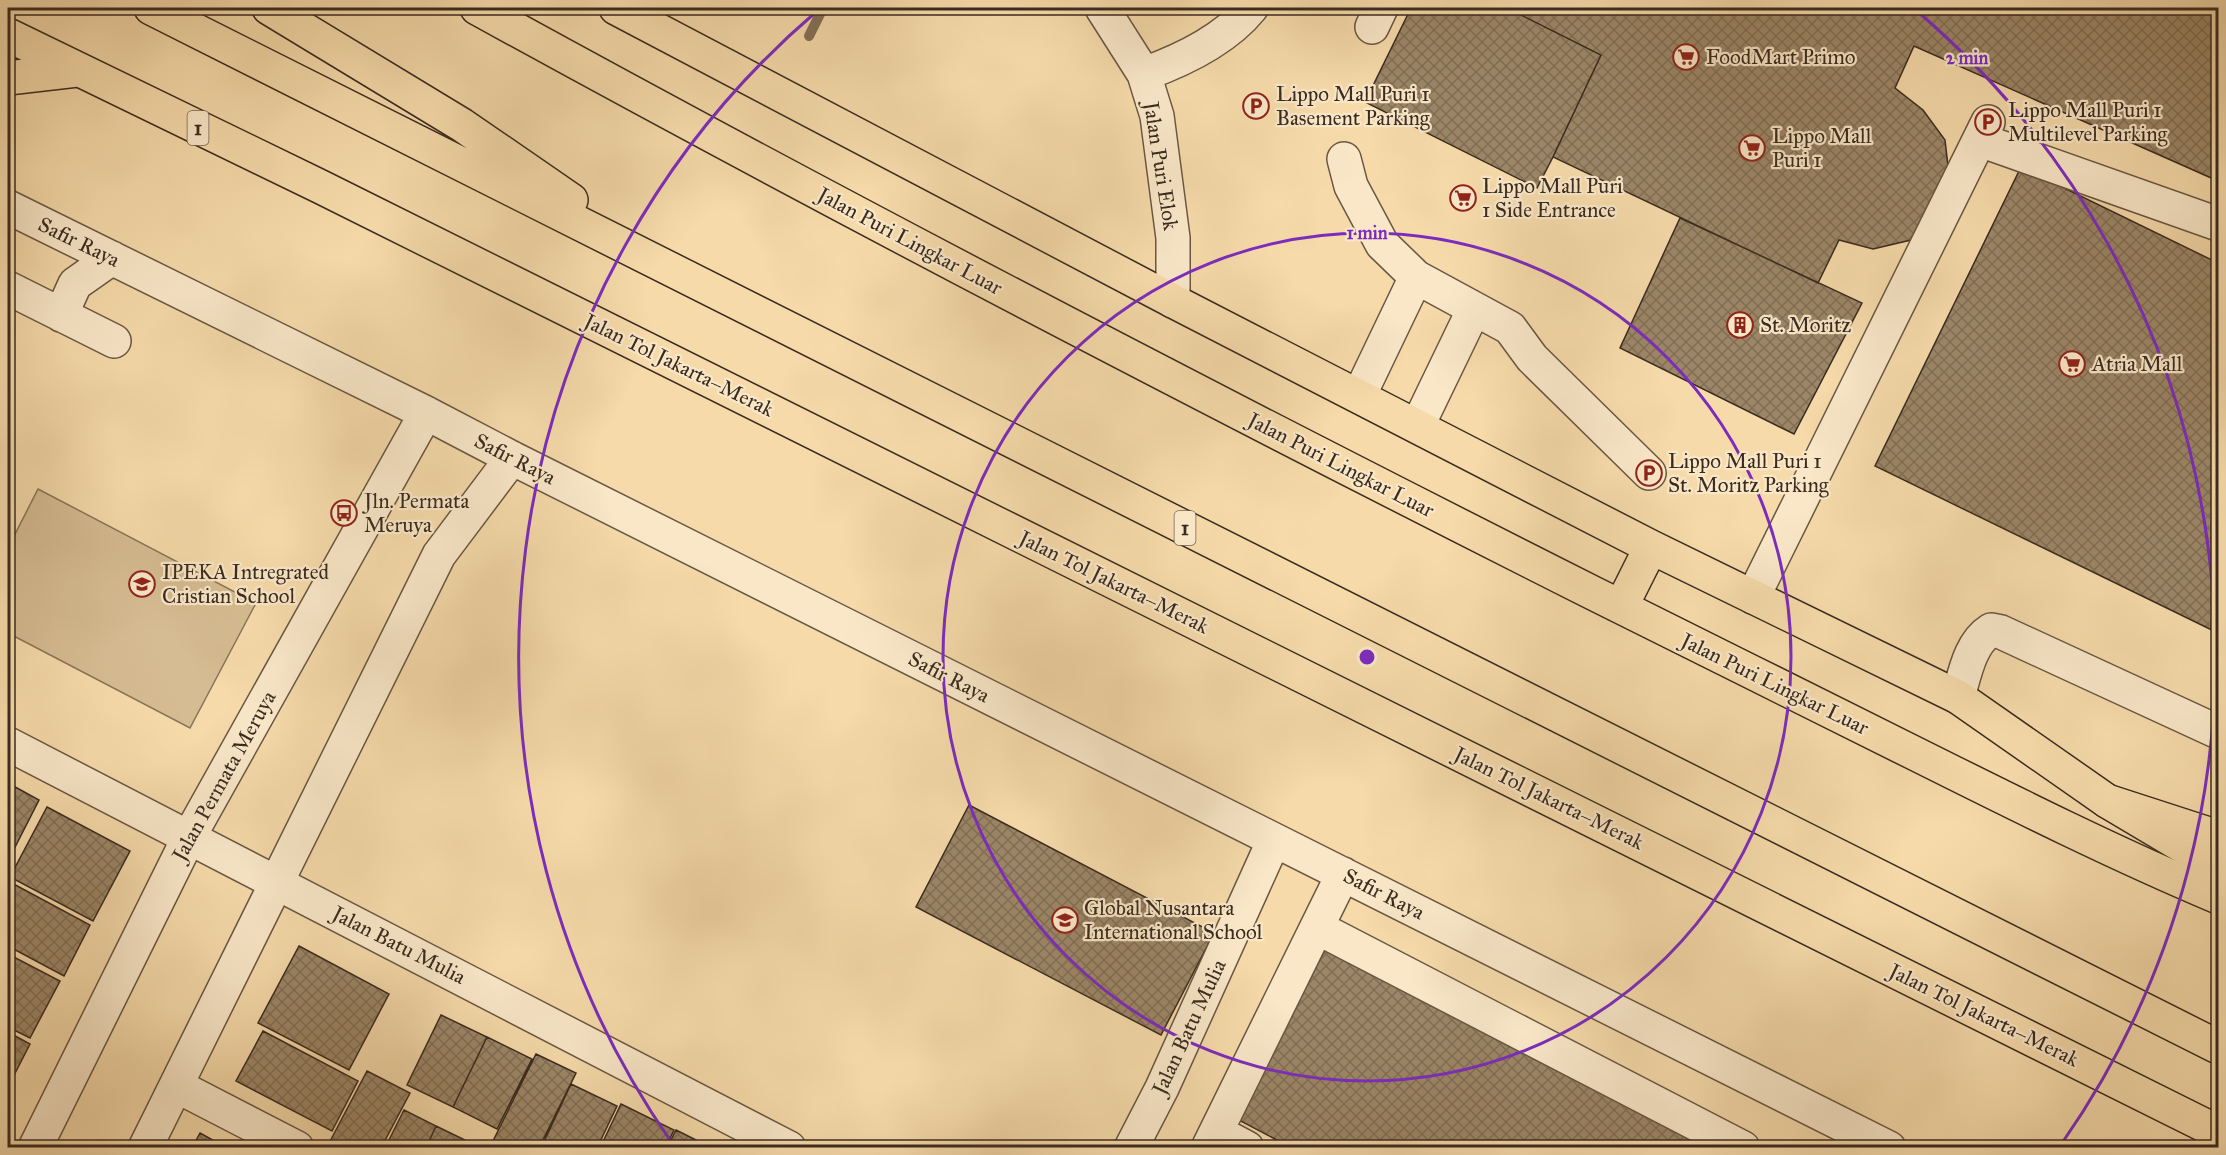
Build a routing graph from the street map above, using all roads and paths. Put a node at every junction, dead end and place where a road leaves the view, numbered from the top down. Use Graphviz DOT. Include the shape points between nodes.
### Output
graph roads {
  1 [pos="151,8"];
  2 [pos="269,8"];
  3 [pos="477,8"];
  4 [pos="616,8"];
  5 [pos="1102,8"];
  6 [pos="1251,8"];
  7 [pos="8,35"];
  8 [pos="77,70"];
  9 [pos="1144,74"];
  10 [pos="8,78"];
  11 [pos="1344,159"];
  12 [pos="12,215"];
  13 [pos="2218,224"];
  14 [pos="112,258"];
  15 [pos="675,272"];
  16 [pos="1416,277"];
  17 [pos="8,288"];
  18 [pos="1173,301"];
  19 [pos="1474,309"];
  20 [pos="61,315"];
  21 [pos="114,341"];
  22 [pos="1359,396"];
  23 [pos="426,412"];
  24 [pos="1418,425"];
  25 [pos="512,458"];
  26 [pos="1649,473"];
  27 [pos="1651,547"];
  28 [pos="1753,597"];
  29 [pos="1621,607"];
  30 [pos="1958,697"];
  31 [pos="2218,732"];
  32 [pos="8,744"];
  33 [pos="2107,801"];
  34 [pos="189,837"];
  35 [pos="2218,837"];
  36 [pos="1274,840"];
  37 [pos="2218,867"];
  38 [pos="1343,874"];
  39 [pos="278,882"];
  40 [pos="2218,897"];
  41 [pos="1318,928"];
  42 [pos="2218,1047"];
  43 [pos="177,1086"];
  44 [pos="2218,1132"];
  45 [pos="1213,1140"];
  46 [pos="35,1148"];
  47 [pos="144,1148"];
  48 [pos="297,1148"];
  49 [pos="789,1148"];
  50 [pos="1131,1148"];
  51 [pos="1247,1148"];
  52 [pos="1743,1148"];
  53 [pos="1890,1148"];
  1 -- 15 [label="main road, 1"];
  2 -- 15 [label="main road" via="462,125"];
  3 -- 29 [label="main road, Jalan Puri Lingkar Luar" via="737,150 1185,385"];
  4 -- 18 [label="main road"];
  5 -- 9 [label="street, Jalan Puri Elok"];
  6 -- 9 [label="street" via="1208,45"];
  7 -- 8 [label="main road, Jalan Tol Jakarta–Merak / 1"];
  8 -- 10 [label="main road"];
  8 -- 44 [label="main road, Jalan Tol Jakarta–Merak / 1" via="319,186"];
  9 -- 18 [label="street, Jalan Puri Elok" via="1157,116 1165,166 1173,238"];
  11 -- 16 [label="street" via="1352,186 1382,244"];
  12 -- 14 [label="street, Safir Raya"];
  13 -- 28 [label="street" via="1984,131"];
  14 -- 20 [label="street" via="75,284"];
  14 -- 23 [label="street, Safir Raya"];
  15 -- 42 [label="main road, 1"];
  16 -- 19 [label="street"];
  16 -- 22 [label="street"];
  17 -- 20 [label="street"];
  18 -- 22 [label="main road"];
  19 -- 24 [label="street"];
  19 -- 26 [label="street" via="1510,328 1532,358"];
  20 -- 21 [label="street"];
  22 -- 24 [label="main road"];
  23 -- 25 [label="street, Safir Raya"];
  23 -- 34 [label="street, Jalan Permata Meruya"];
  24 -- 27 [label="main road"];
  25 -- 36 [label="street, Safir Raya"];
  25 -- 39 [label="street" via="439,555"];
  27 -- 28 [label="main road"];
  27 -- 29 [label="main road"];
  28 -- 30 [label="main road"];
  29 -- 40 [label="main road, Jalan Puri Lingkar Luar" via="1985,788"];
  30 -- 31 [label="street" via="1967,664 1981,636 1991,630"];
  30 -- 33 [label="main road"];
  32 -- 34 [label="street, Jalan Batu Mulia"];
  33 -- 35 [label="main road"];
  33 -- 37 [label="main road"];
  34 -- 39 [label="street, Jalan Batu Mulia"];
  34 -- 46 [label="street, Jalan Permata Meruya"];
  36 -- 38 [label="street, Safir Raya"];
  36 -- 50 [label="street, Jalan Batu Mulia"];
  38 -- 41 [label="street"];
  38 -- 53 [label="street, Safir Raya"];
  39 -- 43 [label="street"];
  39 -- 49 [label="street, Jalan Batu Mulia"];
  41 -- 45 [label="street"];
  41 -- 52 [label="street"];
  43 -- 47 [label="street"];
  43 -- 48 [label="street"];
  45 -- 51 [label="street"];
}
